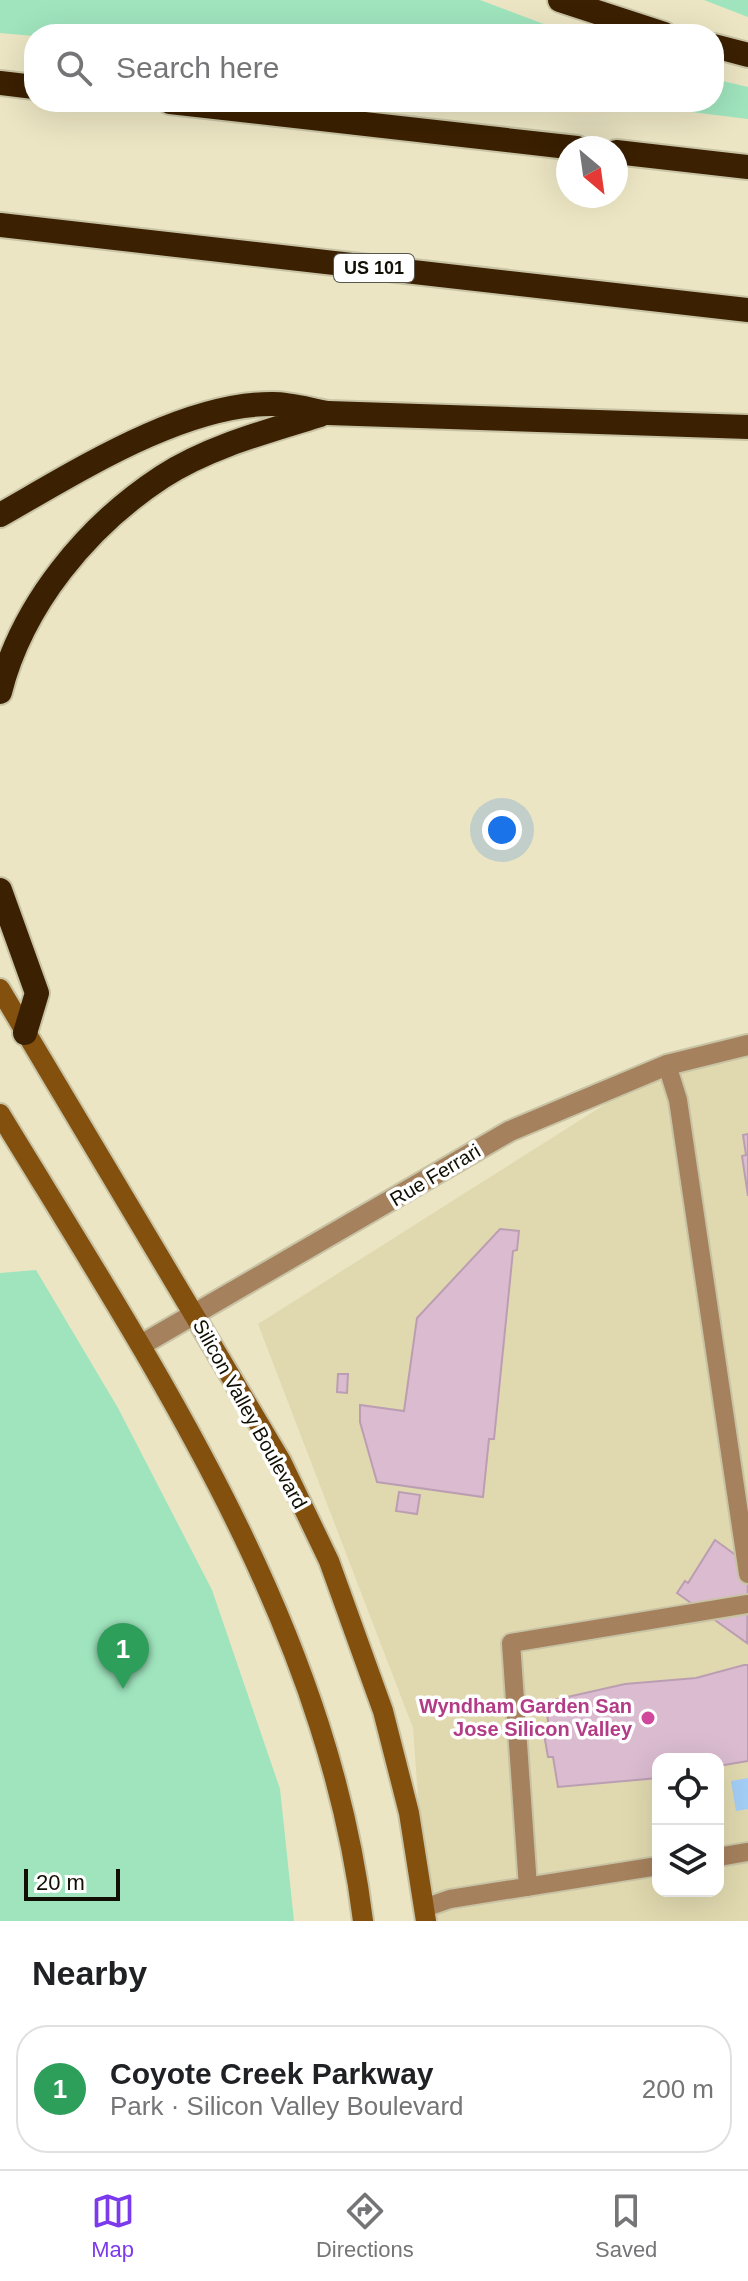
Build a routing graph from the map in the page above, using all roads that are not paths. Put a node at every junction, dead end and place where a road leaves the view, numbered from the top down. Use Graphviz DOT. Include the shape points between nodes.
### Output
graph roads {
  1 [pos="560,0"];
  2 [pos="633,24"];
  3 [pos="724,49"];
  4 [pos="748,55"];
  5 [pos="0,83"];
  6 [pos="24,86"];
  7 [pos="258,112"];
  8 [pos="556,146"];
  9 [pos="628,153"];
  10 [pos="748,167"];
  11 [pos="0,225"];
  12 [pos="748,310"];
  13 [pos="328,413"];
  14 [pos="748,427"];
  15 [pos="0,515"];
  16 [pos="0,692"];
  17 [pos="0,890"];
  18 [pos="0,989"];
  19 [pos="25,1033"];
  20 [pos="748,1045"];
  21 [pos="667,1065"];
  22 [pos="0,1114"];
  23 [pos="194,1314"];
  24 [pos="141,1345"];
  25 [pos="748,1574"];
  26 [pos="748,1604"];
  27 [pos="748,1852"];
  28 [pos="724,1856"];
  29 [pos="652,1867"];
  30 [pos="528,1887"];
  31 [pos="425,1914"];
  32 [pos="363,1921"];
  1 -- 2 [label="highway"];
  3 -- 4 [label="highway"];
  5 -- 6 [label="highway"];
  7 -- 8 [label="highway"];
  9 -- 10 [label="highway"];
  11 -- 12 [label="highway, US 101"];
  13 -- 14 [label="highway"];
  13 -- 15 [label="highway" via="273,404 201,417 101,458"];
  13 -- 16 [label="highway" via="199,458 128,502 54,579 15,649"];
  17 -- 19 [label="highway" via="37,993"];
  18 -- 19 [label="main road, Silicon Valley Boulevard"];
  19 -- 23 [label="main road, Silicon Valley Boulevard"];
  20 -- 21 [label="street, Rue Ferrari"];
  21 -- 23 [label="street, Rue Ferrari" via="510,1131"];
  21 -- 25 [label="lane" via="678,1100"];
  22 -- 24 [label="main road"];
  23 -- 24 [label="street, Rue Ferrari"];
  23 -- 31 [label="main road, Silicon Valley Boulevard" via="281,1461 335,1574 383,1711 409,1813"];
  24 -- 32 [label="main road" via="223,1492 272,1594 318,1724"];
  26 -- 30 [label="lane" via="511,1643"];
  27 -- 28 [label="lane"];
  29 -- 30 [label="lane"];
  30 -- 31 [label="lane" via="450,1899"];
}
